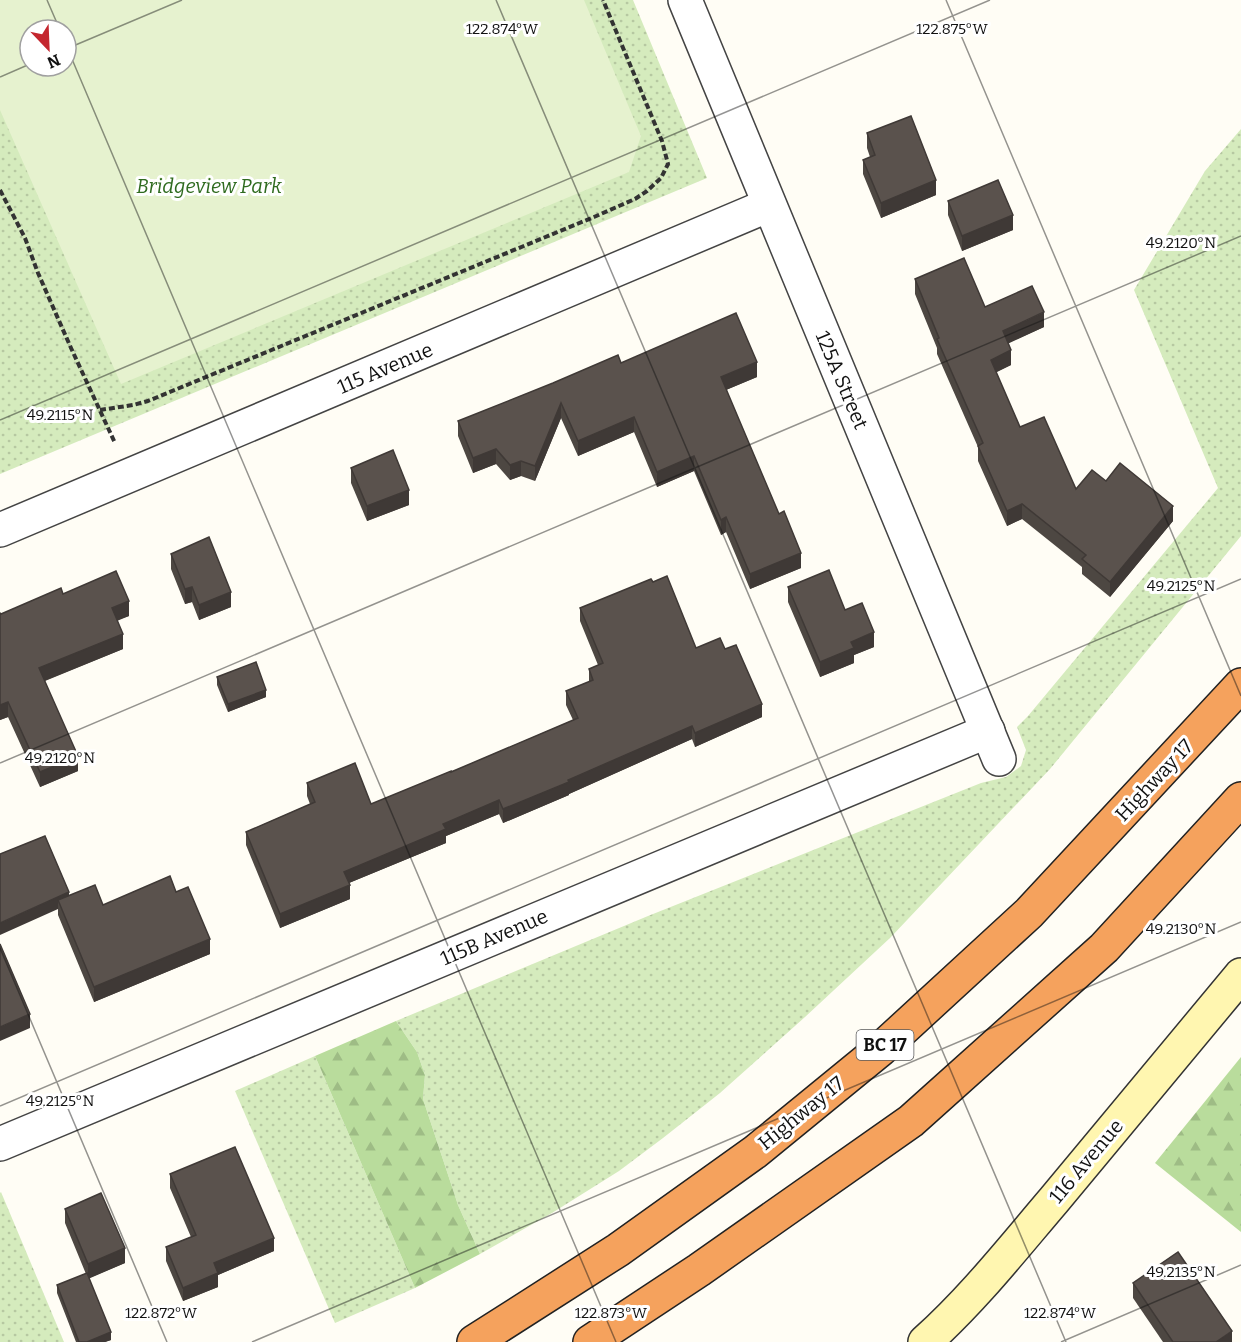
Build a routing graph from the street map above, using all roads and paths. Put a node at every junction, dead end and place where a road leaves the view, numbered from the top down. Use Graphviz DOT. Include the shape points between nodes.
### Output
graph roads {
  1 [pos="603,0"];
  2 [pos="685,0"];
  3 [pos="0,190"];
  4 [pos="769,205"];
  5 [pos="0,530"];
  6 [pos="1241,685"];
  7 [pos="994,745"];
  8 [pos="1241,799"];
  9 [pos="1241,975"];
  10 [pos="0,1143"];
  11 [pos="474,1342"];
  12 [pos="590,1342"];
  13 [pos="925,1342"];
  1 -- 3 [label="path" via="668,164 661,178 647,191 594,218 148,401 100,410"];
  2 -- 4 [label="street, 125A Street"];
  4 -- 5 [label="street, 115 Avenue"];
  4 -- 7 [label="street, 125A Street"];
  6 -- 11 [label="highway, Highway 17 / BC 17" via="1029,913 881,1049 754,1152 618,1250"];
  7 -- 10 [label="street, 115B Avenue"];
  8 -- 12 [label="highway" via="1104,948 910,1121"];
  9 -- 13 [label="street, 116 Avenue" via="987,1278"];
}
